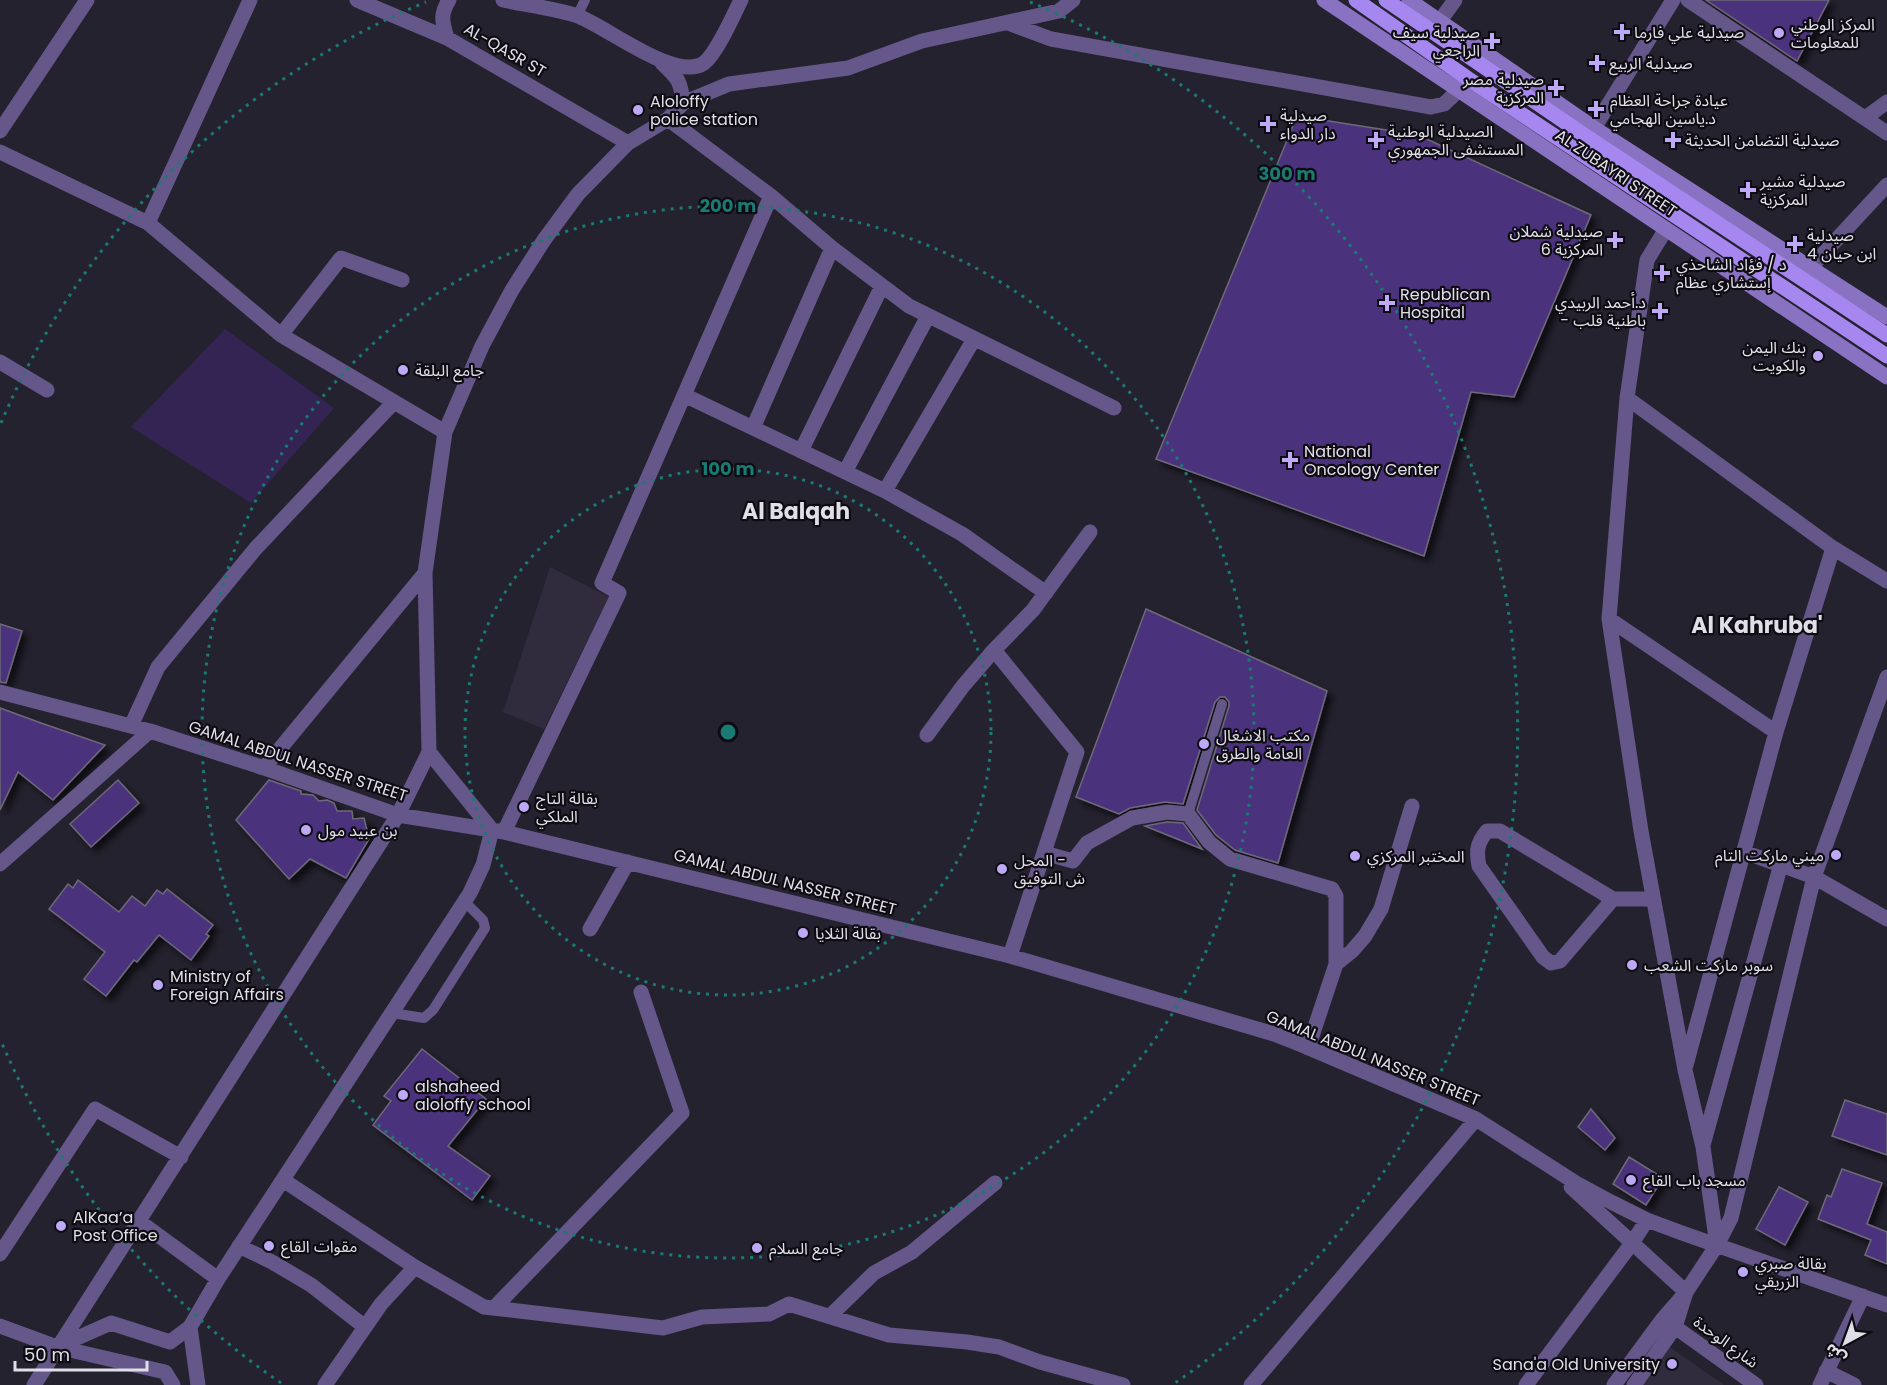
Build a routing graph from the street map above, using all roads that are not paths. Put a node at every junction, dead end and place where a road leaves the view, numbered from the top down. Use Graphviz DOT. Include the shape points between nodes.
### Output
graph roads {
  1 [pos="87,0"];
  2 [pos="250,0"];
  3 [pos="357,0"];
  4 [pos="449,0"];
  5 [pos="503,0"];
  6 [pos="585,0"];
  7 [pos="741,0"];
  8 [pos="1073,0"];
  9 [pos="1324,0"];
  10 [pos="1356,0"];
  11 [pos="1386,0"];
  12 [pos="1410,0"];
  13 [pos="1455,0"];
  14 [pos="1673,0"];
  15 [pos="1688,0"];
  16 [pos="576,16"];
  17 [pos="1008,23"];
  18 [pos="1436,27"];
  19 [pos="447,38"];
  20 [pos="659,60"];
  21 [pos="1463,84"];
  22 [pos="1887,102"];
  23 [pos="683,103"];
  24 [pos="1865,118"];
  25 [pos="669,119"];
  26 [pos="1594,128"];
  27 [pos="0,131"];
  28 [pos="1887,133"];
  29 [pos="628,143"];
  30 [pos="0,152"];
  31 [pos="1887,185"];
  32 [pos="771,196"];
  33 [pos="147,223"];
  34 [pos="1666,229"];
  35 [pos="832,248"];
  36 [pos="1811,267"];
  37 [pos="402,280"];
  38 [pos="882,286"];
  39 [pos="927,316"];
  40 [pos="1887,317"];
  41 [pos="281,335"];
  42 [pos="1887,335"];
  43 [pos="974,339"];
  44 [pos="1887,356"];
  45 [pos="0,362"];
  46 [pos="1887,377"];
  47 [pos="47,390"];
  48 [pos="684,395"];
  49 [pos="1627,398"];
  50 [pos="394,402"];
  51 [pos="1114,408"];
  52 [pos="753,428"];
  53 [pos="445,432"];
  54 [pos="801,452"];
  55 [pos="845,472"];
  56 [pos="885,492"];
  57 [pos="1090,532"];
  58 [pos="1833,548"];
  59 [pos="424,573"];
  60 [pos="1887,581"];
  61 [pos="1046,593"];
  62 [pos="1609,620"];
  63 [pos="994,650"];
  64 [pos="1887,677"];
  65 [pos="0,692"];
  66 [pos="1222,704"];
  67 [pos="131,726"];
  68 [pos="150,731"];
  69 [pos="1776,732"];
  70 [pos="927,735"];
  71 [pos="429,752"];
  72 [pos="264,768"];
  73 [pos="1412,806"];
  74 [pos="1188,814"];
  75 [pos="398,815"];
  76 [pos="498,831"];
  77 [pos="1744,852"];
  78 [pos="1044,853"];
  79 [pos="628,862"];
  80 [pos="0,864"];
  81 [pos="1781,864"];
  82 [pos="1814,877"];
  83 [pos="1613,899"];
  84 [pos="1653,899"];
  85 [pos="465,902"];
  86 [pos="1887,919"];
  87 [pos="590,929"];
  88 [pos="1010,956"];
  89 [pos="1336,964"];
  90 [pos="641,992"];
  91 [pos="392,1013"];
  92 [pos="1308,1048"];
  93 [pos="1685,1070"];
  94 [pos="1476,1119"];
  95 [pos="1703,1147"];
  96 [pos="181,1157"];
  97 [pos="1542,1160"];
  98 [pos="283,1180"];
  99 [pos="995,1183"];
  100 [pos="1647,1220"];
  101 [pos="140,1222"];
  102 [pos="1632,1243"];
  103 [pos="1717,1245"];
  104 [pos="239,1246"];
  105 [pos="0,1254"];
  106 [pos="415,1267"];
  107 [pos="218,1279"];
  108 [pos="1686,1292"];
  109 [pos="1863,1296"];
  110 [pos="1887,1305"];
  111 [pos="494,1308"];
  112 [pos="830,1316"];
  113 [pos="0,1326"];
  114 [pos="190,1327"];
  115 [pos="365,1327"];
  116 [pos="1675,1328"];
  117 [pos="57,1347"];
  118 [pos="1823,1378"];
  119 [pos="34,1385"];
  120 [pos="173,1385"];
  121 [pos="198,1385"];
  122 [pos="325,1385"];
  123 [pos="1123,1385"];
  124 [pos="1251,1385"];
  125 [pos="1526,1385"];
  126 [pos="1614,1385"];
  127 [pos="1634,1385"];
  128 [pos="1756,1385"];
  129 [pos="1854,1385"];
  1 -- 27 [label="street"];
  2 -- 33 [label="street"];
  3 -- 19 [label="street, AL-QASR ST"];
  4 -- 19 [label="street" via="442,12"];
  5 -- 16 [label="street"];
  6 -- 16 [label="lane"];
  7 -- 20 [label="street" via="703,64 684,68"];
  8 -- 17 [label="street" via="1059,11"];
  9 -- 21 [label="main road, AL ZUBAYRI STREET"];
  10 -- 21 [label="main road, AL ZUBAYRI STREET"];
  11 -- 18 [label="main road, AL ZUBAYRI STREET"];
  12 -- 18 [label="main road, AL ZUBAYRI STREET"];
  13 -- 18 [label="street"];
  14 -- 26 [label="street"];
  15 -- 24 [label="street"];
  16 -- 20 [label="street"];
  17 -- 21 [label="street" via="1051,39 1431,107 1444,104"];
  17 -- 23 [label="street" via="922,41 848,68 729,84"];
  18 -- 26 [label="main road, AL ZUBAYRI STREET"];
  18 -- 42 [label="main road, AL ZUBAYRI STREET" via="1587,138"];
  19 -- 29 [label="street, AL-QASR ST"];
  20 -- 23 [label="street" via="682,86"];
  21 -- 34 [label="main road, AL ZUBAYRI STREET"];
  21 -- 44 [label="main road, AL ZUBAYRI STREET"];
  22 -- 24 [label="street"];
  23 -- 25 [label="street"];
  24 -- 28 [label="street"];
  25 -- 29 [label="street"];
  25 -- 32 [label="street"];
  26 -- 36 [label="main road, AL ZUBAYRI STREET"];
  29 -- 53 [label="street" via="578,194 544,240 482,346"];
  30 -- 33 [label="street"];
  31 -- 36 [label="street"];
  32 -- 35 [label="street"];
  32 -- 48 [label="street"];
  33 -- 41 [label="street"];
  34 -- 46 [label="main road, AL ZUBAYRI STREET"];
  34 -- 49 [label="street" via="1647,260"];
  35 -- 38 [label="street"];
  35 -- 52 [label="street"];
  36 -- 40 [label="main road, AL ZUBAYRI STREET"];
  37 -- 41 [label="street" via="341,258"];
  38 -- 39 [label="street"];
  38 -- 54 [label="street"];
  39 -- 43 [label="street"];
  39 -- 55 [label="street"];
  41 -- 50 [label="street"];
  43 -- 51 [label="street"];
  43 -- 56 [label="street"];
  45 -- 47 [label="street"];
  48 -- 52 [label="street"];
  48 -- 76 [label="street" via="602,583 619,593"];
  49 -- 58 [label="street"];
  49 -- 62 [label="street"];
  50 -- 53 [label="street"];
  50 -- 67 [label="street" via="256,548 173,649 159,668"];
  52 -- 54 [label="street"];
  53 -- 59 [label="street"];
  54 -- 55 [label="street"];
  55 -- 56 [label="street"];
  56 -- 61 [label="street" via="962,534"];
  57 -- 61 [label="street"];
  58 -- 60 [label="street"];
  58 -- 69 [label="street"];
  59 -- 71 [label="street"];
  59 -- 72 [label="street"];
  61 -- 63 [label="street"];
  62 -- 69 [label="street"];
  62 -- 84 [label="street"];
  63 -- 70 [label="street"];
  63 -- 78 [label="street" via="1077,752"];
  64 -- 82 [label="street"];
  65 -- 67 [label="street, GAMAL ABDUL NASSER STREET"];
  66 -- 74 [label="lane"];
  67 -- 68 [label="street, GAMAL ABDUL NASSER STREET"];
  68 -- 72 [label="street, GAMAL ABDUL NASSER STREET"];
  68 -- 80 [label="street"];
  69 -- 77 [label="street"];
  71 -- 75 [label="street"];
  71 -- 76 [label="street"];
  72 -- 75 [label="street, GAMAL ABDUL NASSER STREET"];
  73 -- 89 [label="street" via="1381,909 1365,936"];
  74 -- 78 [label="street" via="1132,818 1087,843 1073,861"];
  74 -- 89 [label="street" via="1209,842 1230,859 1332,889 1336,896"];
  75 -- 76 [label="street, GAMAL ABDUL NASSER STREET"];
  75 -- 96 [label="street"];
  76 -- 79 [label="street, GAMAL ABDUL NASSER STREET"];
  76 -- 85 [label="street"];
  77 -- 81 [label="street"];
  77 -- 93 [label="street"];
  78 -- 88 [label="street"];
  79 -- 87 [label="street"];
  79 -- 88 [label="street, GAMAL ABDUL NASSER STREET"];
  81 -- 82 [label="street"];
  81 -- 95 [label="street"];
  82 -- 86 [label="street"];
  82 -- 103 [label="street" via="1736,1203"];
  83 -- 83 [label="street" via="1500,831 1487,831 1479,841 1479,866 1551,963 1560,961"];
  83 -- 84 [label="street"];
  84 -- 93 [label="street"];
  85 -- 91 [label="street"];
  85 -- 91 [label="lane" via="483,920 485,928 433,1010 424,1018"];
  88 -- 92 [label="street, GAMAL ABDUL NASSER STREET"];
  89 -- 92 [label="street"];
  90 -- 111 [label="street" via="682,1113"];
  91 -- 98 [label="street"];
  92 -- 94 [label="street, GAMAL ABDUL NASSER STREET"];
  93 -- 95 [label="street"];
  94 -- 97 [label="street, GAMAL ABDUL NASSER STREET"];
  94 -- 124 [label="street"];
  95 -- 103 [label="street"];
  96 -- 101 [label="street"];
  96 -- 105 [label="street" via="95,1109"];
  97 -- 100 [label="street, GAMAL ABDUL NASSER STREET"];
  97 -- 102 [label="street, GAMAL ABDUL NASSER STREET"];
  98 -- 104 [label="street"];
  98 -- 106 [label="street"];
  99 -- 112 [label="street" via="912,1251 874,1273"];
  100 -- 102 [label="street"];
  100 -- 103 [label="street, GAMAL ABDUL NASSER STREET"];
  101 -- 107 [label="street"];
  101 -- 117 [label="street"];
  102 -- 108 [label="street, GAMAL ABDUL NASSER STREET"];
  102 -- 125 [label="street"];
  103 -- 108 [label="street"];
  103 -- 109 [label="street, GAMAL ABDUL NASSER STREET"];
  104 -- 107 [label="street"];
  104 -- 115 [label="street" via="310,1285"];
  106 -- 111 [label="street" via="484,1307"];
  106 -- 115 [label="street"];
  107 -- 114 [label="street"];
  108 -- 116 [label="street"];
  108 -- 126 [label="street"];
  109 -- 110 [label="street, GAMAL ABDUL NASSER STREET"];
  109 -- 118 [label="street"];
  111 -- 112 [label="street" via="663,1328 702,1317 769,1314 789,1304"];
  112 -- 123 [label="street" via="889,1335 999,1347"];
  113 -- 117 [label="street"];
  114 -- 117 [label="street" via="170,1342 111,1323"];
  114 -- 121 [label="street"];
  115 -- 122 [label="street"];
  116 -- 127 [label="street"];
  116 -- 128 [label="street, شارع الوحدة"];
  117 -- 119 [label="street"];
  117 -- 120 [label="street" via="165,1372"];
  118 -- 129 [label="street"];
}
